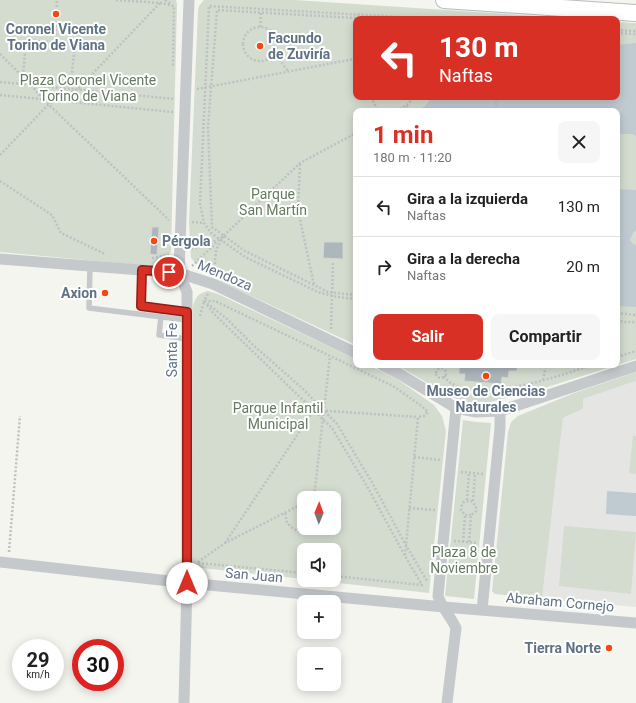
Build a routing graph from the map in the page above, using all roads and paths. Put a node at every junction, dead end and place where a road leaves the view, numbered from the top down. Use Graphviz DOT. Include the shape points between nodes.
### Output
graph roads {
  1 [pos="57,0"];
  2 [pos="116,0"];
  3 [pos="164,0"];
  4 [pos="189,0"];
  5 [pos="444,0"];
  6 [pos="161,3"];
  7 [pos="521,3"];
  8 [pos="174,6"];
  9 [pos="209,6"];
  10 [pos="217,10"];
  11 [pos="261,11"];
  12 [pos="636,13"];
  13 [pos="359,14"];
  14 [pos="389,16"];
  15 [pos="353,19"];
  16 [pos="260,27"];
  17 [pos="620,30"];
  18 [pos="636,31"];
  19 [pos="620,33"];
  20 [pos="636,34"];
  21 [pos="55,43"];
  22 [pos="274,53"];
  23 [pos="0,54"];
  24 [pos="353,59"];
  25 [pos="173,68"];
  26 [pos="288,71"];
  27 [pos="0,82"];
  28 [pos="31,85"];
  29 [pos="212,86"];
  30 [pos="205,88"];
  31 [pos="78,89"];
  32 [pos="0,95"];
  33 [pos="185,95"];
  34 [pos="172,98"];
  35 [pos="43,99"];
  36 [pos="57,100"];
  37 [pos="411,100"];
  38 [pos="49,104"];
  39 [pos="407,105"];
  40 [pos="402,108"];
  41 [pos="406,108"];
  42 [pos="172,112"];
  43 [pos="184,113"];
  44 [pos="172,119"];
  45 [pos="353,135"];
  46 [pos="0,155"];
  47 [pos="300,163"];
  48 [pos="0,181"];
  49 [pos="169,212"];
  50 [pos="174,220"];
  51 [pos="204,223"];
  52 [pos="168,228"];
  53 [pos="224,236"];
  54 [pos="220,240"];
  55 [pos="167,249"];
  56 [pos="179,253"];
  57 [pos="112,255"];
  58 [pos="167,255"];
  59 [pos="0,259"];
  60 [pos="153,261"];
  61 [pos="333,261"];
  62 [pos="160,262"];
  63 [pos="146,263"];
  64 [pos="90,266"];
  65 [pos="180,274"];
  66 [pos="212,284"];
  67 [pos="314,286"];
  68 [pos="316,291"];
  69 [pos="332,294"];
  70 [pos="353,295"];
  71 [pos="353,298"];
  72 [pos="204,301"];
  73 [pos="620,313"];
  74 [pos="636,315"];
  75 [pos="161,316"];
  76 [pos="187,316"];
  77 [pos="199,319"];
  78 [pos="620,320"];
  79 [pos="636,322"];
  80 [pos="187,339"];
  81 [pos="331,341"];
  82 [pos="636,351"];
  83 [pos="353,352"];
  84 [pos="330,356"];
  85 [pos="620,356"];
  86 [pos="636,366"];
  87 [pos="353,367"];
  88 [pos="355,368"];
  89 [pos="388,368"];
  90 [pos="437,368"];
  91 [pos="442,368"];
  92 [pos="545,368"];
  93 [pos="582,368"];
  94 [pos="444,376"];
  95 [pos="543,380"];
  96 [pos="456,408"];
  97 [pos="314,410"];
  98 [pos="324,411"];
  99 [pos="500,411"];
  100 [pos="20,416"];
  101 [pos="418,417"];
  102 [pos="323,418"];
  103 [pos="414,457"];
  104 [pos="451,461"];
  105 [pos="460,472"];
  106 [pos="469,473"];
  107 [pos="475,474"];
  108 [pos="484,474"];
  109 [pos="315,491"];
  110 [pos="466,501"];
  111 [pos="473,501"];
  112 [pos="297,506"];
  113 [pos="409,508"];
  114 [pos="446,512"];
  115 [pos="285,513"];
  116 [pos="465,515"];
  117 [pos="471,515"];
  118 [pos="297,530"];
  119 [pos="454,541"];
  120 [pos="462,542"];
  121 [pos="469,542"];
  122 [pos="225,543"];
  123 [pos="478,543"];
  124 [pos="406,545"];
  125 [pos="198,555"];
  126 [pos="405,556"];
  127 [pos="4,562"];
  128 [pos="198,562"];
  129 [pos="297,572"];
  130 [pos="341,577"];
  131 [pos="187,583"];
  132 [pos="438,596"];
  133 [pos="444,607"];
  134 [pos="482,610"];
  135 [pos="636,623"];
  136 [pos="184,703"];
  137 [pos="447,703"];
  1 -- 21 [label="path"];
  2 -- 6 [label="path"];
  3 -- 8 [label="path"];
  4 -- 33 [label="street, Santa Fe"];
  5 -- 7 [label="main road"];
  6 -- 8 [label="path"];
  6 -- 31 [label="path"];
  7 -- 12 [label="main road"];
  8 -- 25 [label="path"];
  9 -- 10 [label="path"];
  9 -- 11 [label="path"];
  9 -- 30 [label="path"];
  10 -- 11 [label="path"];
  10 -- 29 [label="path"];
  11 -- 13 [label="path"];
  11 -- 15 [label="path"];
  11 -- 16 [label="path"];
  13 -- 14 [label="path"];
  16 -- 22 [label="path" via="269,30 276,38"];
  16 -- 22 [label="path" via="252,29 244,36 245,52 254,60 264,60"];
  17 -- 18 [label="path"];
  19 -- 20 [label="path"];
  21 -- 21 [label="path" via="75,44 71,81 23,77 26,40"];
  22 -- 26 [label="path"];
  23 -- 28 [label="path"];
  24 -- 26 [label="path"];
  26 -- 29 [label="path"];
  27 -- 28 [label="path"];
  28 -- 31 [label="path"];
  28 -- 35 [label="path"];
  29 -- 30 [label="path"];
  29 -- 53 [label="path" via="208,128 211,223 212,227"];
  30 -- 33 [label="path"];
  30 -- 51 [label="path" via="200,204"];
  31 -- 34 [label="path"];
  31 -- 36 [label="path"];
  32 -- 35 [label="path"];
  33 -- 34 [label="path"];
  33 -- 43 [label="street, Santa Fe"];
  34 -- 42 [label="path"];
  35 -- 36 [label="path"];
  35 -- 38 [label="path"];
  36 -- 38 [label="path"];
  36 -- 42 [label="path"];
  37 -- 39 [label="path"];
  38 -- 46 [label="path"];
  38 -- 50 [label="path"];
  39 -- 40 [label="path"];
  39 -- 41 [label="path"];
  42 -- 43 [label="path"];
  42 -- 44 [label="path"];
  43 -- 50 [label="street, Santa Fe"];
  45 -- 47 [label="path"];
  47 -- 53 [label="path"];
  47 -- 67 [label="path" via="298,210"];
  48 -- 57 [label="path" via="52,215 61,233"];
  49 -- 50 [label="path"];
  50 -- 51 [label="path"];
  50 -- 52 [label="path"];
  50 -- 56 [label="street, Santa Fe"];
  51 -- 54 [label="path"];
  53 -- 54 [label="path"];
  53 -- 67 [label="path" via="245,251"];
  54 -- 56 [label="path"];
  54 -- 65 [label="path"];
  54 -- 66 [label="path" via="216,250"];
  54 -- 68 [label="path" via="245,257"];
  55 -- 58 [label="path"];
  56 -- 58 [label="path"];
  56 -- 65 [label="street, Santa Fe"];
  58 -- 62 [label="path"];
  58 -- 63 [label="path"];
  59 -- 64 [label="street, Mendoza"];
  60 -- 63 [label="path"];
  61 -- 69 [label="path"];
  63 -- 64 [label="street, Mendoza"];
  63 -- 65 [label="street, Mendoza"];
  63 -- 76 [label="lane" via="141,306"];
  64 -- 75 [label="lane" via="89,308"];
  65 -- 66 [label="street, Mendoza"];
  65 -- 76 [label="street, Santa Fe" via="187,292"];
  66 -- 72 [label="path"];
  66 -- 81 [label="street, Mendoza"];
  67 -- 68 [label="path"];
  67 -- 69 [label="path"];
  68 -- 69 [label="path"];
  69 -- 70 [label="path"];
  69 -- 71 [label="path"];
  69 -- 81 [label="path"];
  72 -- 77 [label="path"];
  72 -- 84 [label="path" via="215,301"];
  72 -- 97 [label="path" via="214,314"];
  72 -- 98 [label="path" via="226,318"];
  73 -- 74 [label="path"];
  75 -- 76 [label="lane"];
  75 -- 80 [label="lane" via="159,335"];
  76 -- 80 [label="street, Santa Fe"];
  78 -- 79 [label="path"];
  80 -- 131 [label="street, Santa Fe"];
  81 -- 83 [label="street, Mendoza"];
  81 -- 84 [label="path"];
  82 -- 85 [label="path"];
  84 -- 87 [label="path"];
  84 -- 98 [label="path"];
  86 -- 99 [label="street"];
  88 -- 101 [label="path" via="393,386 428,412"];
  89 -- 96 [label="street"];
  90 -- 94 [label="path" via="436,376"];
  91 -- 94 [label="path" via="446,373"];
  92 -- 95 [label="path"];
  93 -- 95 [label="path"];
  94 -- 95 [label="path" via="454,386 477,392"];
  96 -- 99 [label="street" via="476,412"];
  96 -- 104 [label="street"];
  97 -- 98 [label="path"];
  97 -- 102 [label="path"];
  97 -- 122 [label="path"];
  98 -- 101 [label="path"];
  98 -- 102 [label="path"];
  98 -- 124 [label="path" via="341,430"];
  99 -- 134 [label="street"];
  100 -- 127 [label="path"];
  101 -- 103 [label="path"];
  102 -- 109 [label="path"];
  102 -- 126 [label="path" via="332,428"];
  103 -- 104 [label="path"];
  103 -- 113 [label="path"];
  104 -- 114 [label="street"];
  105 -- 106 [label="path"];
  106 -- 107 [label="path"];
  106 -- 110 [label="path"];
  107 -- 108 [label="path"];
  107 -- 111 [label="path"];
  110 -- 111 [label="path"];
  110 -- 116 [label="path" via="461,507"];
  111 -- 117 [label="path" via="476,508"];
  112 -- 115 [label="path"];
  113 -- 114 [label="path"];
  113 -- 124 [label="path"];
  114 -- 132 [label="street"];
  115 -- 118 [label="path" via="287,523"];
  115 -- 122 [label="path"];
  116 -- 117 [label="path"];
  116 -- 120 [label="path"];
  117 -- 121 [label="path"];
  119 -- 120 [label="path"];
  120 -- 121 [label="path"];
  121 -- 123 [label="path"];
  122 -- 128 [label="path"];
  124 -- 126 [label="path"];
  124 -- 132 [label="path"];
  125 -- 128 [label="path"];
  126 -- 130 [label="path" via="422,585"];
  127 -- 131 [label="street, San Juan"];
  128 -- 129 [label="path"];
  131 -- 133 [label="street, San Juan"];
  131 -- 136 [label="street, Santa Fe"];
  132 -- 133 [label="street"];
  133 -- 134 [label="street, San Juan"];
  133 -- 137 [label="street" via="456,628"];
  134 -- 135 [label="street, Abraham Cornejo"];
}
